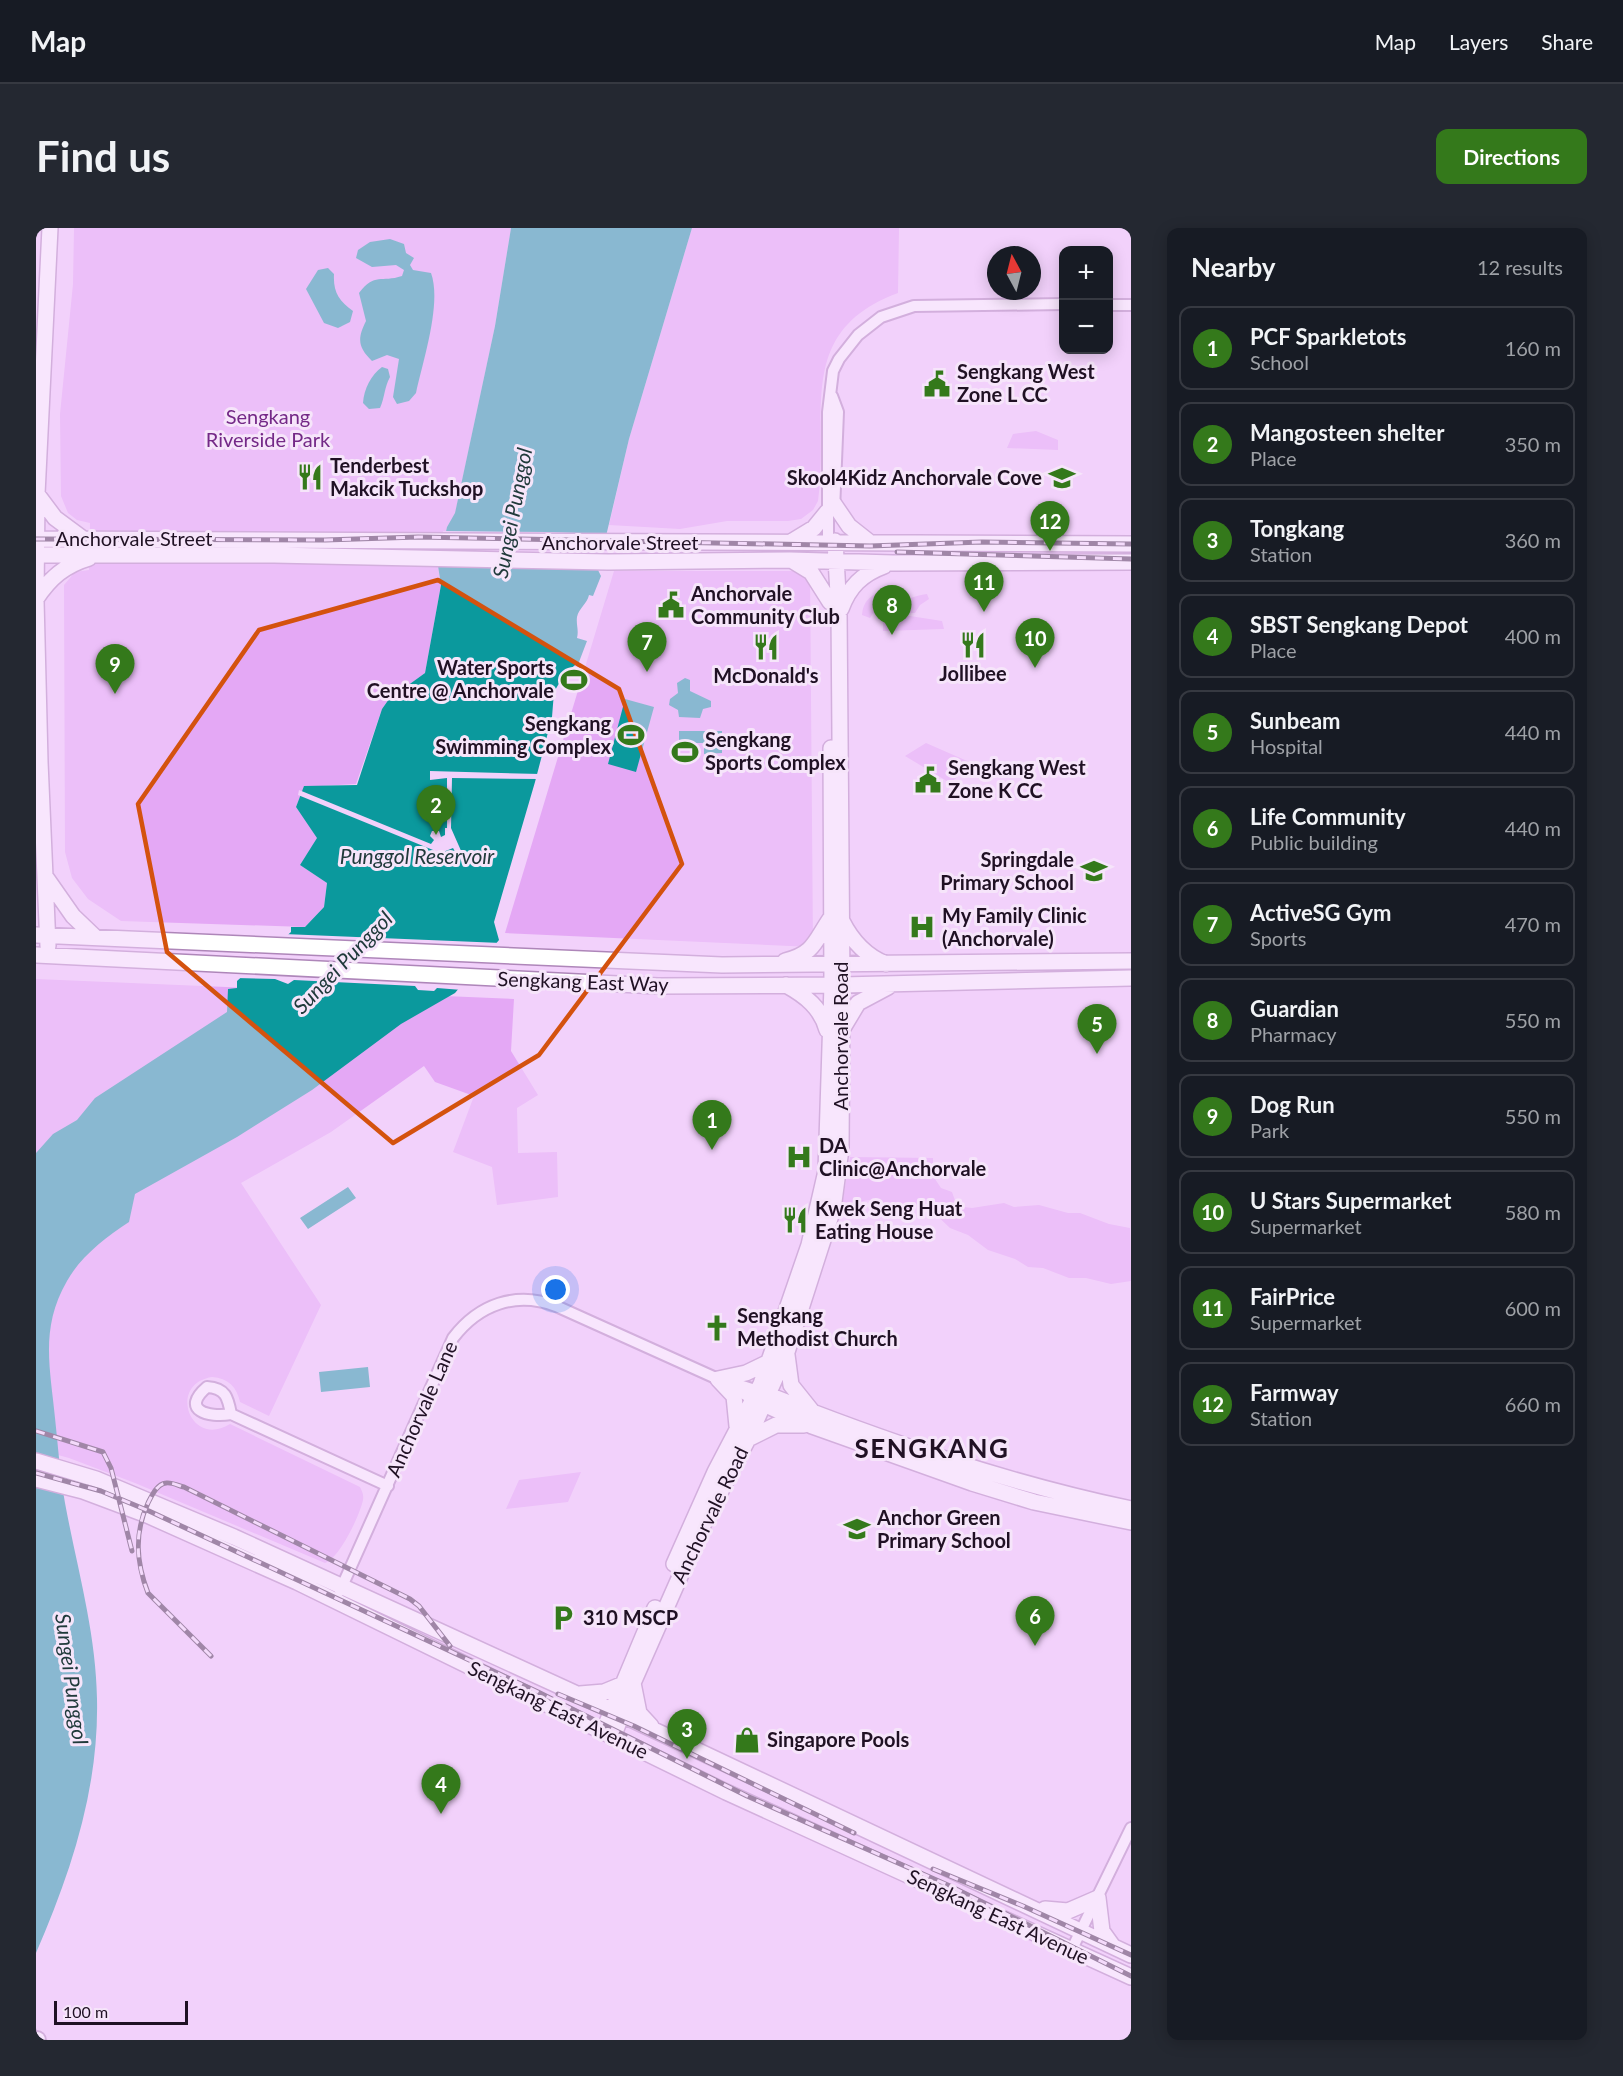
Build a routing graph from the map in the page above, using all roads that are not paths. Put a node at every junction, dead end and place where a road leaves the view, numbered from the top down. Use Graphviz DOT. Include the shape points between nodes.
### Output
graph roads {
  1 [pos="50,228"];
  2 [pos="1059,304"];
  3 [pos="1113,304"];
  4 [pos="1131,304"];
  5 [pos="37,495"];
  6 [pos="831,508"];
  7 [pos="67,538"];
  8 [pos="83,538"];
  9 [pos="37,539"];
  10 [pos="831,541"];
  11 [pos="868,541"];
  12 [pos="791,542"];
  13 [pos="1131,544"];
  14 [pos="104,554"];
  15 [pos="37,555"];
  16 [pos="68,555"];
  17 [pos="790,560"];
  18 [pos="832,562"];
  19 [pos="1131,562"];
  20 [pos="893,564"];
  21 [pos="36,599"];
  22 [pos="835,607"];
  23 [pos="45,875"];
  24 [pos="836,918"];
  25 [pos="42,935"];
  26 [pos="100,939"];
  27 [pos="42,955"];
  28 [pos="1131,961"];
  29 [pos="771,965"];
  30 [pos="886,965"];
  31 [pos="836,966"];
  32 [pos="1131,978"];
  33 [pos="896,984"];
  34 [pos="786,985"];
  35 [pos="837,985"];
  36 [pos="836,1034"];
  37 [pos="787,1352"];
  38 [pos="769,1362"];
  39 [pos="718,1379"];
  40 [pos="761,1397"];
  41 [pos="231,1414"];
  42 [pos="815,1421"];
  43 [pos="742,1435"];
  44 [pos="36,1461"];
  45 [pos="36,1479"];
  46 [pos="388,1486"];
  47 [pos="1131,1509"];
  48 [pos="1131,1522"];
  49 [pos="339,1593"];
  50 [pos="627,1684"];
  51 [pos="577,1694"];
  52 [pos="616,1712"];
  53 [pos="656,1731"];
  54 [pos="608,1735"];
  55 [pos="1131,1828"];
  56 [pos="1098,1898"];
  57 [pos="1029,1906"];
  58 [pos="1081,1931"];
  59 [pos="1114,1947"];
  60 [pos="1071,1951"];
  61 [pos="1131,1955"];
  62 [pos="1131,1977"];
  1 -- 5 [label="main road"];
  2 -- 6 [label="street" via="902,308 858,334 833,371 828,412"];
  3 -- 4 [label="street"];
  5 -- 8 [label="main road" via="55,518"];
  5 -- 9 [label="main road"];
  6 -- 10 [label="street"];
  6 -- 11 [label="main road"];
  6 -- 12 [label="main road" via="814,528"];
  7 -- 8 [label="main road, Anchorvale Street"];
  7 -- 9 [label="main road, Anchorvale Street"];
  7 -- 16 [label="main road"];
  8 -- 12 [label="main road, Anchorvale Street"];
  9 -- 15 [label="main road"];
  10 -- 11 [label="main road, Anchorvale Street"];
  10 -- 12 [label="main road, Anchorvale Street"];
  10 -- 18 [label="main road, Anchorvale Road"];
  11 -- 13 [label="main road, Anchorvale Street"];
  14 -- 16 [label="main road, Anchorvale Street"];
  14 -- 17 [label="main road, Anchorvale Street" via="668,562"];
  14 -- 21 [label="main road" via="74,563 60,572 47,582"];
  15 -- 16 [label="main road, Anchorvale Street"];
  15 -- 21 [label="main road"];
  17 -- 18 [label="main road, Anchorvale Street"];
  17 -- 22 [label="main road" via="811,572"];
  18 -- 20 [label="main road, Anchorvale Street"];
  18 -- 22 [label="main road, Anchorvale Road"];
  19 -- 20 [label="main road, Anchorvale Street"];
  20 -- 22 [label="main road" via="861,578"];
  21 -- 23 [label="main road"];
  22 -- 24 [label="main road, Anchorvale Road"];
  23 -- 25 [label="main road"];
  23 -- 26 [label="main road" via="73,916"];
  24 -- 29 [label="main road" via="814,947 797,958"];
  24 -- 30 [label="main road" via="858,945"];
  24 -- 31 [label="main road, Anchorvale Road"];
  25 -- 26 [label="main road, Sengkang East Way"];
  25 -- 27 [label="main road"];
  26 -- 29 [label="main road, Sengkang East Way"];
  27 -- 34 [label="main road, Sengkang East Way" via="658,986"];
  28 -- 30 [label="main road, Sengkang East Way"];
  29 -- 31 [label="main road, Sengkang East Way"];
  30 -- 31 [label="main road, Sengkang East Way"];
  31 -- 35 [label="main road, Anchorvale Road"];
  32 -- 33 [label="main road, Sengkang East Way"];
  33 -- 35 [label="main road, Sengkang East Way"];
  33 -- 36 [label="main road" via="858,1003"];
  34 -- 35 [label="main road, Sengkang East Way"];
  34 -- 36 [label="main road" via="810,1000"];
  35 -- 36 [label="main road, Anchorvale Road"];
  36 -- 37 [label="main road, Anchorvale Road" via="840,1172 820,1254"];
  36 -- 38 [label="main road, Anchorvale Road" via="826,1171 809,1245"];
  37 -- 40 [label="main road, Anchorvale Road"];
  37 -- 42 [label="main road" via="791,1385"];
  38 -- 39 [label="main road" via="746,1373"];
  38 -- 40 [label="main road, Anchorvale Road"];
  39 -- 40 [label="street, Anchorvale Lane"];
  39 -- 43 [label="main road" via="736,1402"];
  39 -- 46 [label="street, Anchorvale Lane" via="548,1303 521,1298 500,1302 464,1323 453,1338"];
  40 -- 42 [label="main road"];
  40 -- 43 [label="main road, Anchorvale Road"];
  41 -- 46 [label="street, Anchorvale Lane"];
  42 -- 43 [label="main road" via="776,1425"];
  42 -- 47 [label="main road" via="1032,1487"];
  42 -- 48 [label="main road" via="868,1448 1034,1502"];
  43 -- 50 [label="main road, Anchorvale Road"];
  44 -- 49 [label="main road, Sengkang East Avenue" via="84,1474 162,1505 234,1537"];
  45 -- 49 [label="main road, Sengkang East Avenue" via="83,1491 147,1515"];
  46 -- 49 [label="street, Anchorvale Lane"];
  49 -- 51 [label="main road, Sengkang East Avenue"];
  49 -- 54 [label="main road, Sengkang East Avenue"];
  50 -- 51 [label="main road" via="604,1692"];
  50 -- 52 [label="main road, Anchorvale Road"];
  50 -- 53 [label="main road" via="639,1713"];
  51 -- 52 [label="main road, Sengkang East Avenue"];
  52 -- 53 [label="main road, Sengkang East Avenue"];
  52 -- 54 [label="main road, Anchorvale Road"];
  53 -- 57 [label="main road, Sengkang East Avenue"];
  54 -- 60 [label="main road, Sengkang East Avenue"];
  55 -- 56 [label="street"];
  56 -- 57 [label="main road" via="1068,1911"];
  56 -- 58 [label="street"];
  56 -- 59 [label="main road" via="1102,1931"];
  57 -- 58 [label="main road, Sengkang East Avenue"];
  58 -- 59 [label="main road, Sengkang East Avenue"];
  58 -- 60 [label="street"];
  59 -- 61 [label="main road, Sengkang East Avenue"];
  60 -- 62 [label="main road, Sengkang East Avenue"];
}
